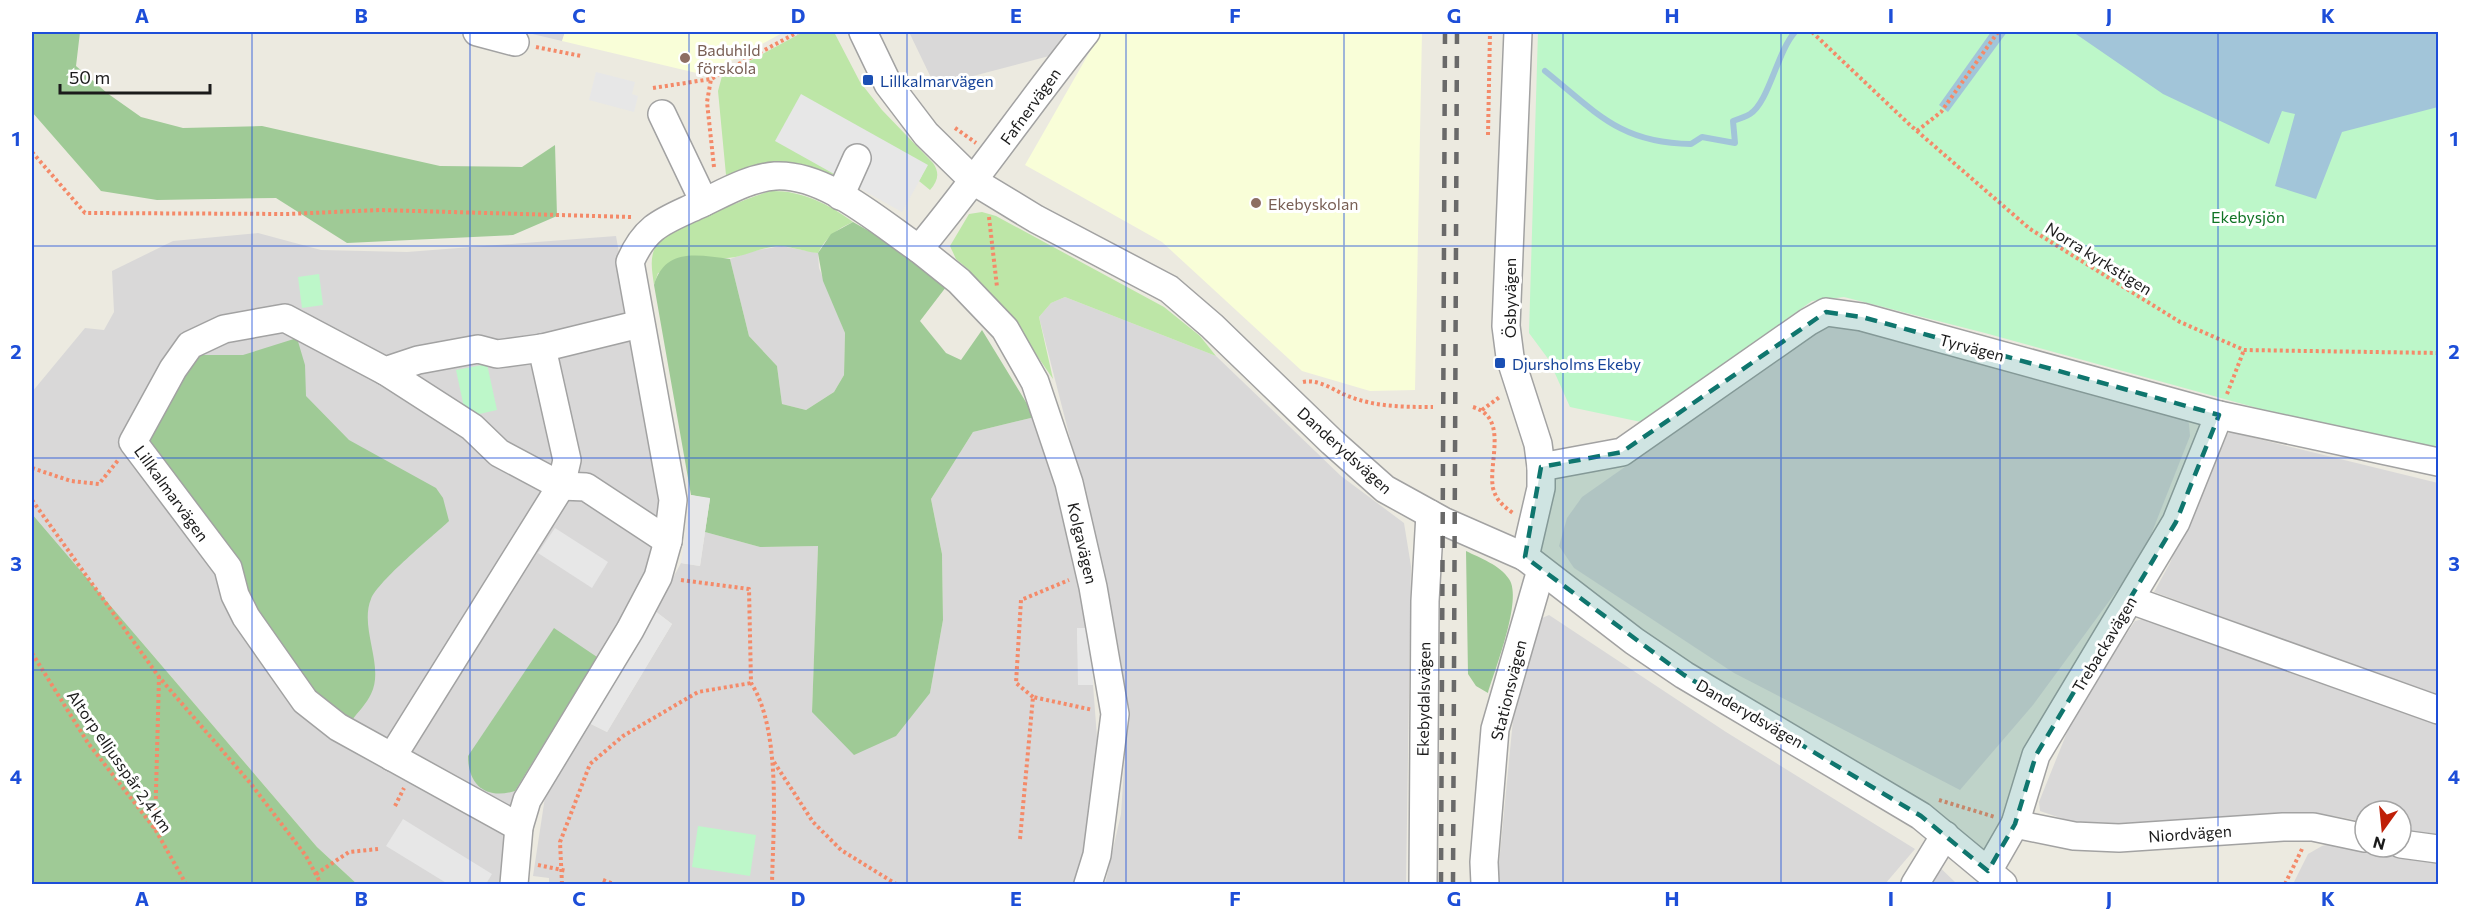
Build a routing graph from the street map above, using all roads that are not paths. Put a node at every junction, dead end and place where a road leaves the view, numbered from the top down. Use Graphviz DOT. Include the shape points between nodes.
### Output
graph roads {
  1 [pos="477,32"];
  2 [pos="863,32"];
  3 [pos="1086,32"];
  4 [pos="1518,32"];
  5 [pos="514,42"];
  6 [pos="662,114"];
  7 [pos="857,158"];
  8 [pos="975,182"];
  9 [pos="840,196"];
  10 [pos="711,199"];
  11 [pos="919,249"];
  12 [pos="640,324"];
  13 [pos="542,348"];
  14 [pos="386,371"];
  15 [pos="2219,415"];
  16 [pos="2439,462"];
  17 [pos="1541,467"];
  18 [pos="561,486"];
  19 [pos="1430,514"];
  20 [pos="668,541"];
  21 [pos="1533,564"];
  22 [pos="2131,600"];
  23 [pos="2439,710"];
  24 [pos="392,757"];
  25 [pos="2015,824"];
  26 [pos="519,827"];
  27 [pos="1946,835"];
  28 [pos="2353,835"];
  29 [pos="2413,846"];
  30 [pos="2439,849"];
  31 [pos="516,872"];
  32 [pos="1996,878"];
  33 [pos="1088,885"];
  34 [pos="1423,885"];
  35 [pos="1485,885"];
  36 [pos="1915,885"];
  1 -- 5 [label="street"];
  2 -- 8 [label="street, Danderydsvägen" via="888,84 926,134"];
  3 -- 8 [label="street, Fafnervägen"];
  4 -- 17 [label="street, Ösbyvägen" via="1506,326 1510,357 1538,444"];
  6 -- 10 [label="street"];
  7 -- 9 [label="street"];
  8 -- 11 [label="street"];
  8 -- 19 [label="street, Danderydsvägen" via="1168,289 1385,489"];
  9 -- 10 [label="street" via="797,177 773,176"];
  9 -- 11 [label="street"];
  10 -- 12 [label="street" via="646,233 630,262"];
  11 -- 33 [label="street, Kolgavägen" via="959,281 1000,324 1035,382 1069,483 1114,714 1097,855"];
  12 -- 13 [label="street"];
  12 -- 20 [label="street" via="674,500"];
  13 -- 14 [label="street" via="496,354 478,349 418,360"];
  13 -- 18 [label="street" via="567,460"];
  14 -- 18 [label="street, Lillkalmarvägen" via="472,427 499,453"];
  14 -- 24 [label="street, Lillkalmarvägen" via="285,318 224,329 190,345 133,442 228,568 246,616 305,701 338,727"];
  15 -- 16 [label="street, Tyrvägen"];
  15 -- 17 [label="street, Tyrvägen" via="1862,316 1826,312 1622,452"];
  15 -- 22 [label="street, Trebackavägen" via="2176,522"];
  17 -- 21 [label="street, Ösbyvägen"];
  18 -- 20 [label="street, Lillkalmarvägen" via="586,487"];
  18 -- 24 [label="street"];
  19 -- 21 [label="street, Danderydsvägen"];
  19 -- 34 [label="street, Ekebydalsvägen" via="1425,601"];
  20 -- 26 [label="street" via="658,577 527,800"];
  21 -- 27 [label="street, Danderydsvägen" via="1684,675 1853,773"];
  21 -- 35 [label="street, Stationsvägen" via="1495,729"];
  22 -- 23 [label="street"];
  22 -- 25 [label="street, Trebackavägen" via="2036,755"];
  24 -- 26 [label="street, Lillkalmarvägen"];
  25 -- 28 [label="street, Niordvägen" via="2074,836 2119,838 2313,827"];
  25 -- 32 [label="street, Trebackavägen"];
  26 -- 31 [label="street"];
  27 -- 32 [label="street, Danderydsvägen"];
  27 -- 36 [label="street"];
  29 -- 30 [label="street"];
}
